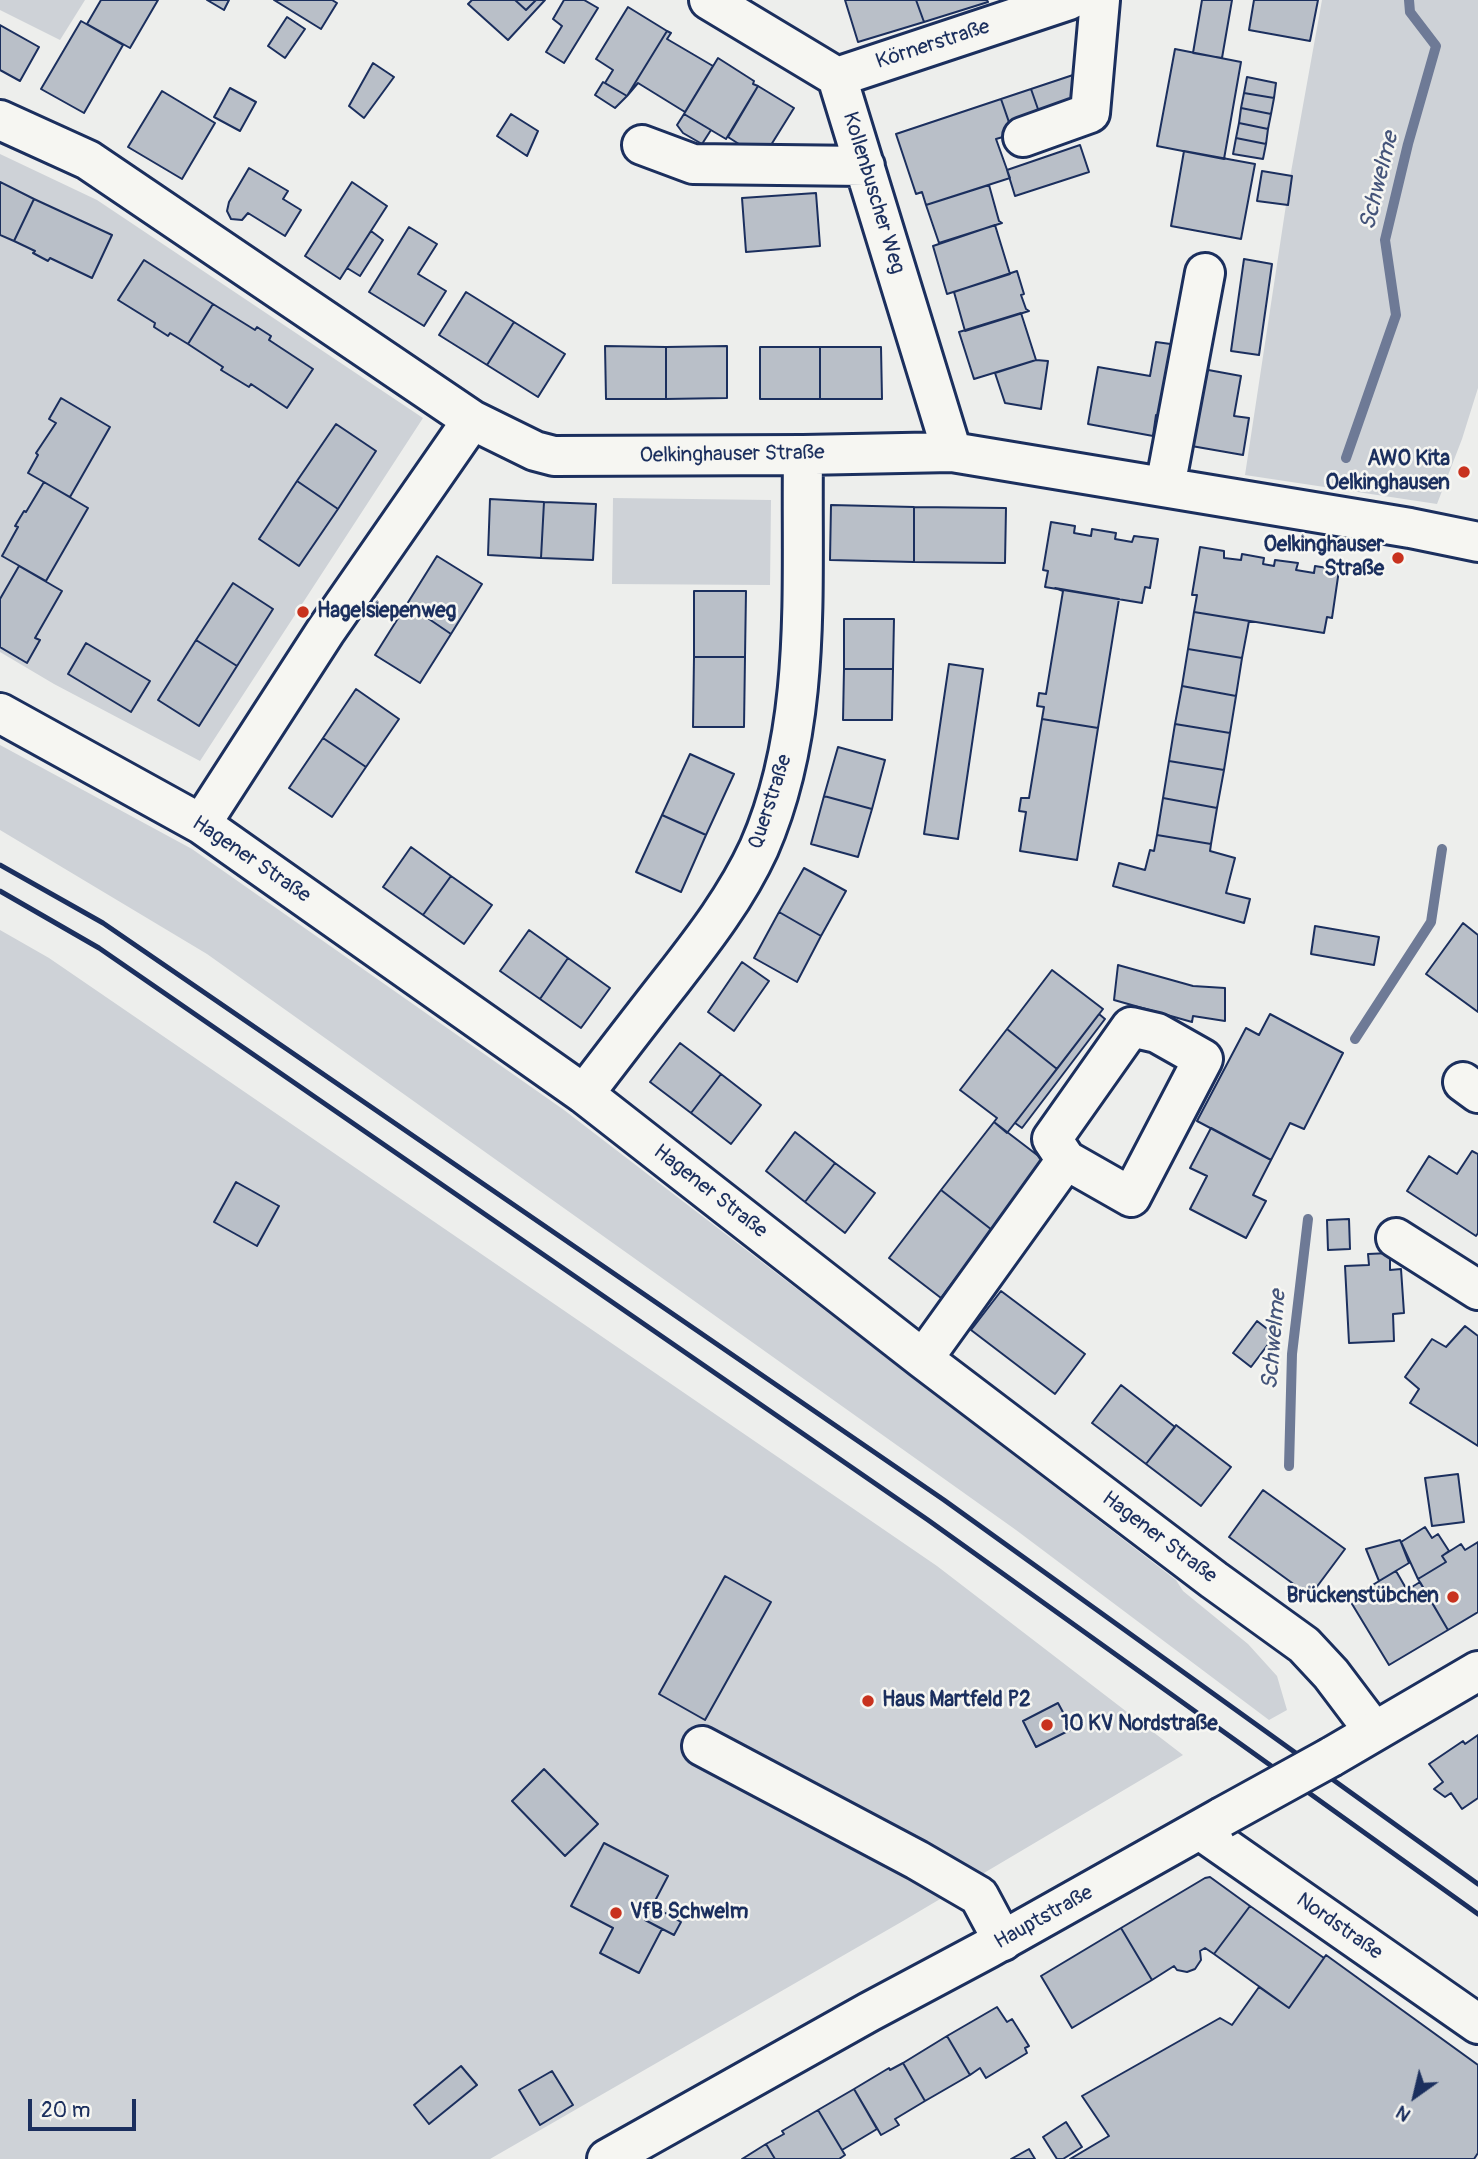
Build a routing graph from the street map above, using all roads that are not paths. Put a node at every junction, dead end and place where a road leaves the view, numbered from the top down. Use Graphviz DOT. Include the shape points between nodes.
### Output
graph roads {
  1 [pos="709,0"];
  2 [pos="1069,0"];
  3 [pos="1100,0"];
  4 [pos="837,77"];
  5 [pos="0,120"];
  6 [pos="1023,137"];
  7 [pos="642,145"];
  8 [pos="866,166"];
  9 [pos="1205,273"];
  10 [pos="472,420"];
  11 [pos="952,452"];
  12 [pos="803,455"];
  13 [pos="1165,487"];
  14 [pos="1478,542"];
  15 [pos="0,713"];
  16 [pos="201,824"];
  17 [pos="584,1094"];
  18 [pos="1066,1160"];
  19 [pos="1396,1238"];
  20 [pos="1478,1290"];
  21 [pos="923,1359"];
  22 [pos="1478,1671"];
  23 [pos="1374,1731"];
  24 [pos="702,1746"];
  25 [pos="1211,1823"];
  26 [pos="1003,1941"];
  27 [pos="1478,2024"];
  28 [pos="607,2159"];
  1 -- 4 [label="street"];
  2 -- 4 [label="street, Körnerstraße"];
  3 -- 6 [label="street" via="1090,113"];
  4 -- 8 [label="street, Kollenbuscher Weg"];
  5 -- 10 [label="street" via="88,160"];
  7 -- 8 [label="street" via="693,164"];
  8 -- 11 [label="street, Kollenbuscher Weg"];
  9 -- 13 [label="street"];
  10 -- 12 [label="street, Oelkinghauser Straße" via="554,456"];
  10 -- 16 [label="street" via="325,632"];
  11 -- 12 [label="street, Oelkinghauser Straße"];
  11 -- 13 [label="street, Oelkinghauser Straße"];
  12 -- 17 [label="street, Querstraße" via="797,704 775,802 733,895"];
  13 -- 14 [label="street, Oelkinghauser Straße"];
  15 -- 16 [label="street, Hagener Straße"];
  16 -- 17 [label="street, Hagener Straße"];
  17 -- 21 [label="street, Hagener Straße"];
  18 -- 21 [label="street"];
  19 -- 20 [label="street"];
  21 -- 23 [label="street, Hagener Straße" via="1304,1645"];
  22 -- 23 [label="street, Hauptstraße"];
  23 -- 25 [label="street, Hauptstraße, bridge"];
  24 -- 26 [label="street" via="979,1896"];
  25 -- 26 [label="street, Hauptstraße"];
  25 -- 27 [label="street, Nordstraße"];
  26 -- 28 [label="street, Hauptstraße"];
}
